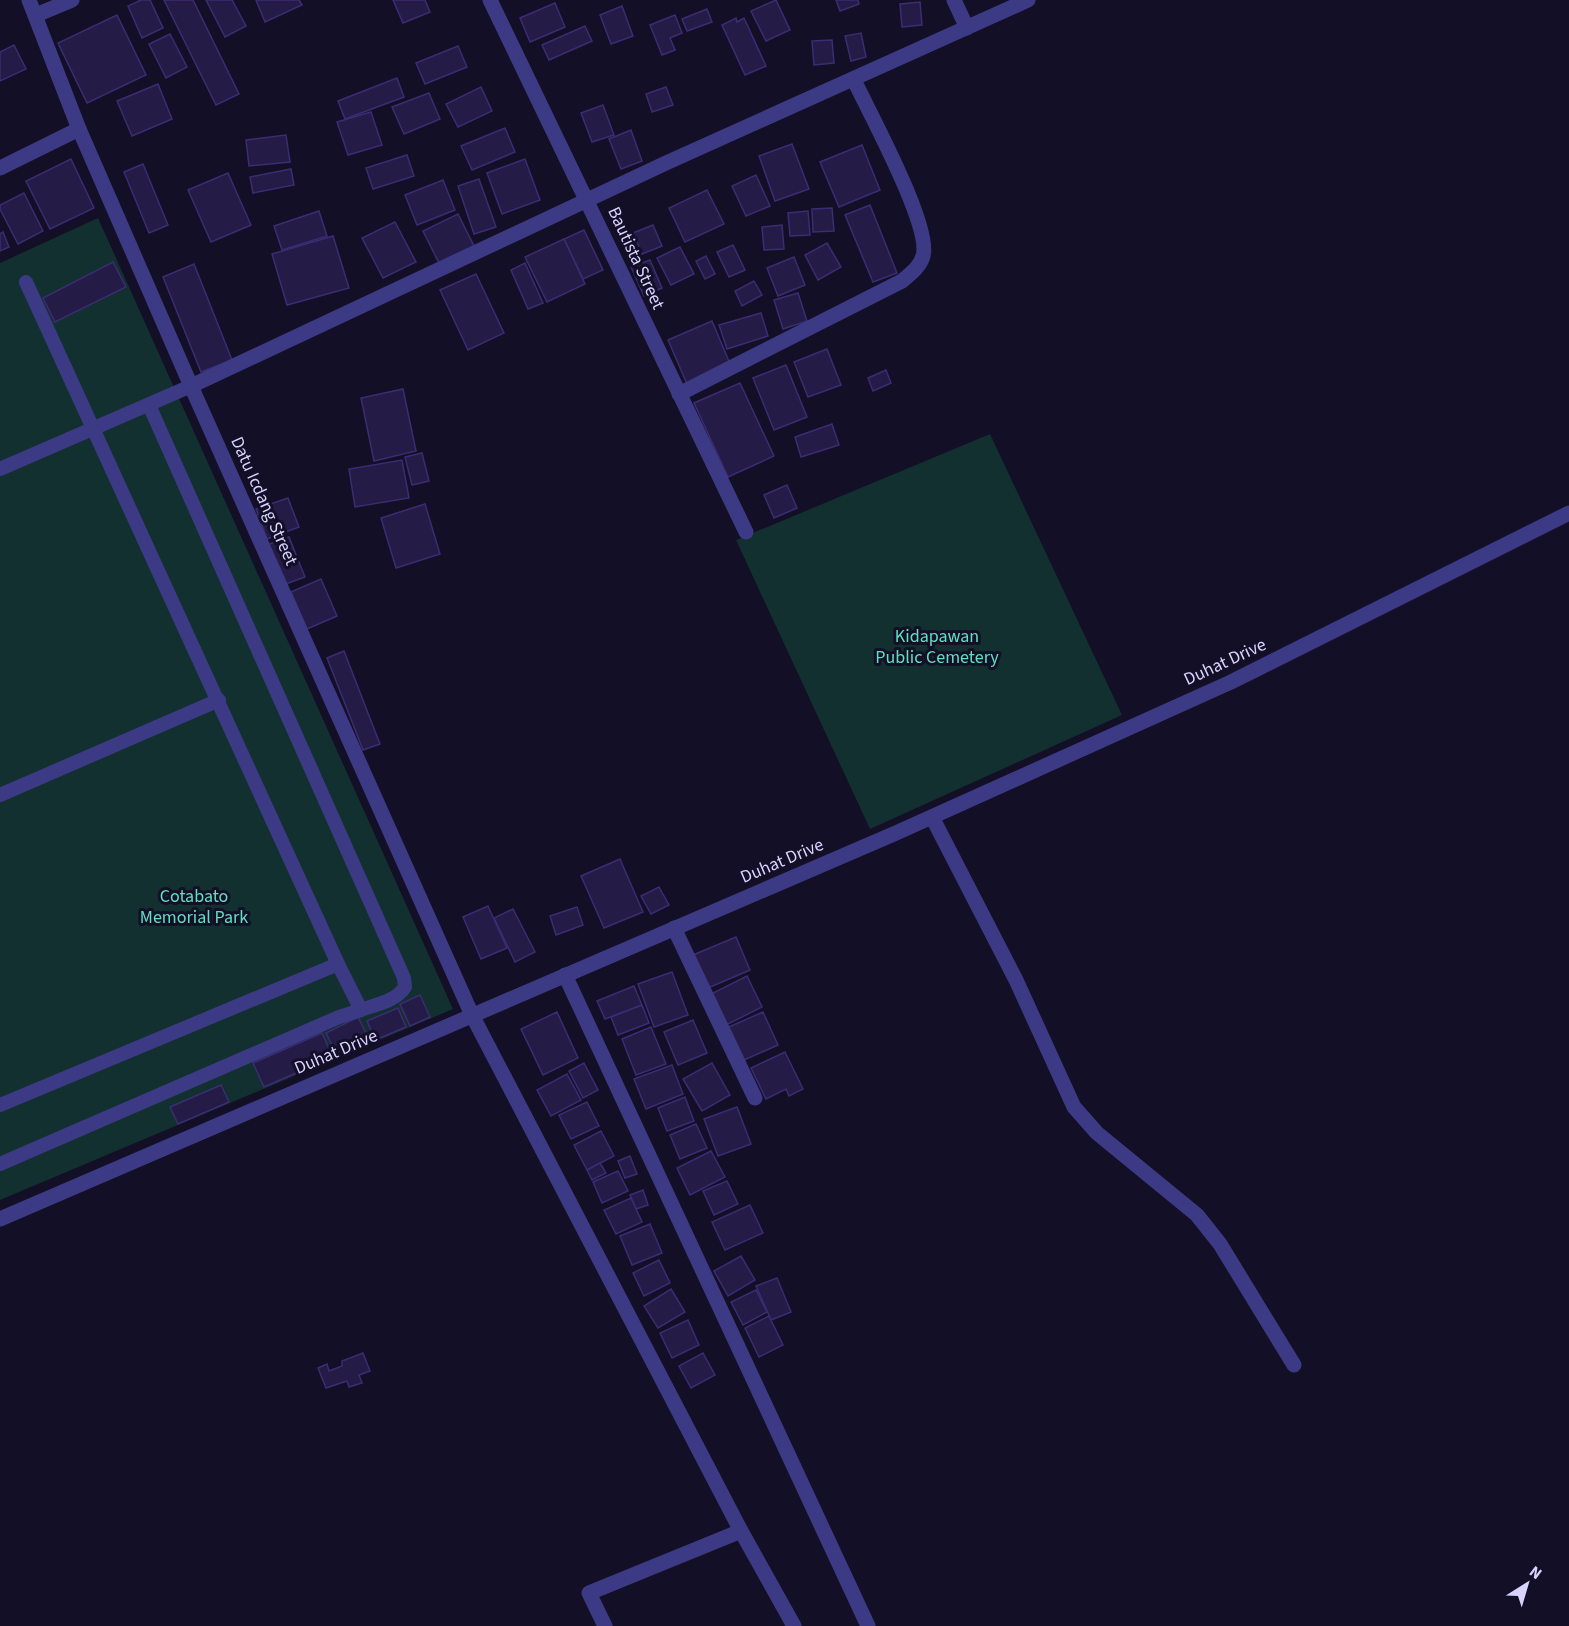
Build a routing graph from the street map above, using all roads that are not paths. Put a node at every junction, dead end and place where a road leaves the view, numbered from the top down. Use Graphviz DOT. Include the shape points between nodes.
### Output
graph roads {
  1 [pos="29,0"];
  2 [pos="72,0"];
  3 [pos="490,0"];
  4 [pos="954,0"];
  5 [pos="1028,0"];
  6 [pos="36,15"];
  7 [pos="968,28"];
  8 [pos="854,80"];
  9 [pos="79,129"];
  10 [pos="0,168"];
  11 [pos="588,201"];
  12 [pos="26,282"];
  13 [pos="191,387"];
  14 [pos="679,394"];
  15 [pos="149,405"];
  16 [pos="92,428"];
  17 [pos="0,469"];
  18 [pos="1569,513"];
  19 [pos="746,532"];
  20 [pos="219,700"];
  21 [pos="0,795"];
  22 [pos="932,817"];
  23 [pos="674,928"];
  24 [pos="338,964"];
  25 [pos="565,975"];
  26 [pos="361,1010"];
  27 [pos="472,1015"];
  28 [pos="755,1098"];
  29 [pos="0,1105"];
  30 [pos="0,1164"];
  31 [pos="0,1219"];
  32 [pos="1294,1365"];
  33 [pos="741,1531"];
  34 [pos="606,1626"];
  35 [pos="794,1626"];
  36 [pos="868,1626"];
  1 -- 6 [label="street, Datu Icdang Street"];
  2 -- 6 [label="street"];
  3 -- 11 [label="street, Bautista Street"];
  4 -- 7 [label="street"];
  5 -- 7 [label="street"];
  6 -- 9 [label="street, Datu Icdang Street"];
  7 -- 8 [label="street"];
  8 -- 11 [label="street" via="666,162"];
  8 -- 14 [label="street" via="915,208 923,257 902,281"];
  9 -- 10 [label="street"];
  9 -- 13 [label="street, Datu Icdang Street"];
  11 -- 13 [label="street"];
  11 -- 14 [label="street, Bautista Street"];
  12 -- 16 [label="lane"];
  13 -- 15 [label="lane"];
  13 -- 27 [label="street, Datu Icdang Street"];
  14 -- 19 [label="street, Bautista Street"];
  15 -- 16 [label="lane"];
  15 -- 26 [label="lane" via="404,978 405,987 396,997"];
  16 -- 17 [label="lane"];
  16 -- 20 [label="lane"];
  18 -- 22 [label="street, Duhat Drive" via="1231,682"];
  20 -- 21 [label="lane"];
  20 -- 24 [label="lane"];
  22 -- 23 [label="street, Duhat Drive"];
  22 -- 32 [label="street" via="1016,980 1074,1107 1097,1133 1197,1215 1220,1244"];
  23 -- 25 [label="street, Duhat Drive"];
  23 -- 28 [label="street"];
  24 -- 26 [label="lane"];
  24 -- 29 [label="lane"];
  25 -- 27 [label="street, Duhat Drive"];
  25 -- 36 [label="street"];
  26 -- 30 [label="lane"];
  27 -- 31 [label="street, Duhat Drive"];
  27 -- 33 [label="street, Datu Icdang Street"];
  33 -- 34 [label="street" via="589,1593"];
  33 -- 35 [label="street, Datu Icdang Street"];
}
